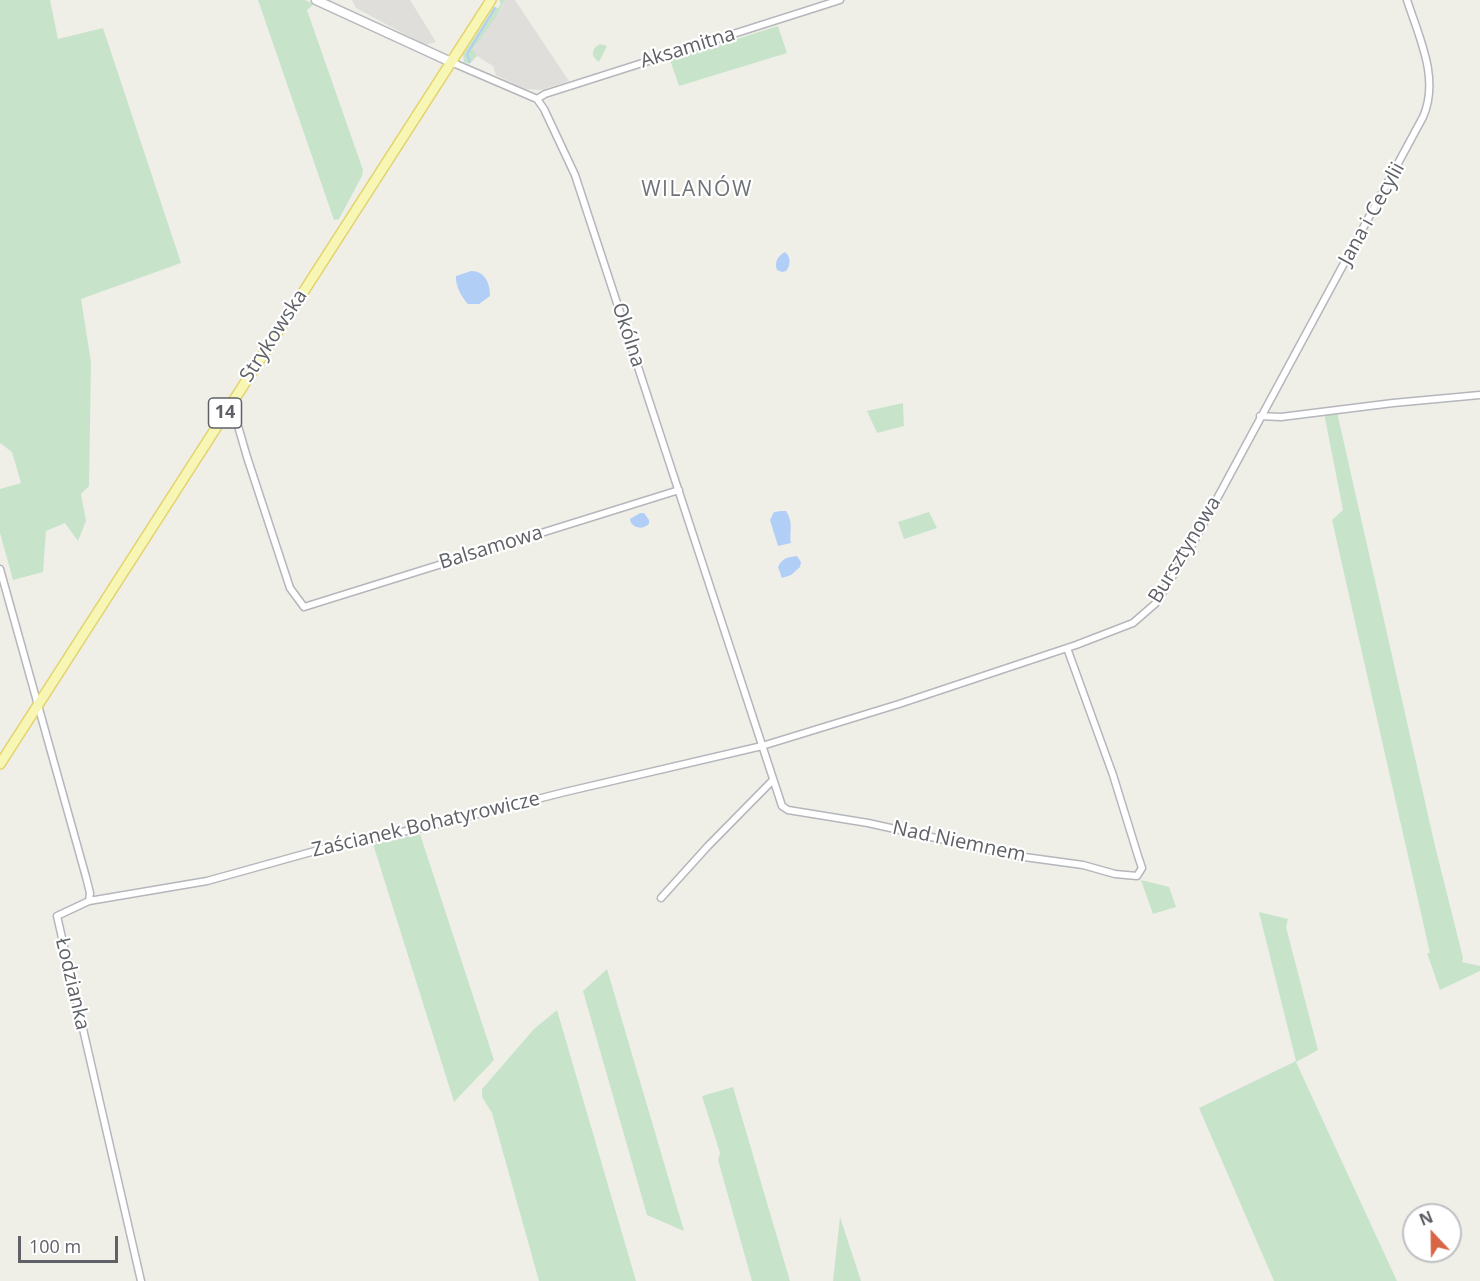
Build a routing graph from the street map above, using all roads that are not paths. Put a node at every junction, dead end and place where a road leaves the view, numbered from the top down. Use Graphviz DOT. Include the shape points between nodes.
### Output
graph roads {
  1 [pos="316,0"];
  2 [pos="840,0"];
  3 [pos="1407,0"];
  4 [pos="486,2"];
  5 [pos="451,62"];
  6 [pos="537,99"];
  7 [pos="1480,395"];
  8 [pos="227,410"];
  9 [pos="1260,416"];
  10 [pos="679,490"];
  11 [pos="0,569"];
  12 [pos="2,583"];
  13 [pos="1067,648"];
  14 [pos="37,705"];
  15 [pos="762,746"];
  16 [pos="0,764"];
  17 [pos="773,780"];
  18 [pos="782,806"];
  19 [pos="661,898"];
  20 [pos="89,901"];
  21 [pos="141,1281"];
  1 -- 5 [label="street"];
  2 -- 6 [label="street, Aksamitna"];
  3 -- 9 [label="street, Jana i Cecylii" via="1430,79 1427,108"];
  4 -- 5 [label="main road, Strykowska / 14"];
  5 -- 6 [label="street"];
  5 -- 8 [label="main road, Strykowska / 14"];
  6 -- 10 [label="street, Okólna" via="575,175"];
  7 -- 9 [label="street"];
  8 -- 10 [label="street, Balsamowa" via="238,426 290,588 304,607"];
  8 -- 14 [label="main road, Strykowska / 14"];
  9 -- 13 [label="street, Bursztynowa" via="1192,545 1156,603 1133,623"];
  10 -- 15 [label="street, Okólna"];
  11 -- 12 [label="street"];
  12 -- 14 [label="street"];
  13 -- 15 [label="street, Bursztynowa"];
  13 -- 18 [label="street, Nad Niemnem" via="1142,868 1137,876 1007,854"];
  14 -- 16 [label="main road, Strykowska / 14"];
  14 -- 20 [label="street" via="89,887"];
  15 -- 17 [label="street, Okólna"];
  15 -- 20 [label="street, Zaścianek Bohatyrowicze" via="322,849 207,881"];
  17 -- 18 [label="street, Okólna"];
  17 -- 19 [label="street"];
  20 -- 21 [label="street, Łodzianka" via="57,916"];
}
